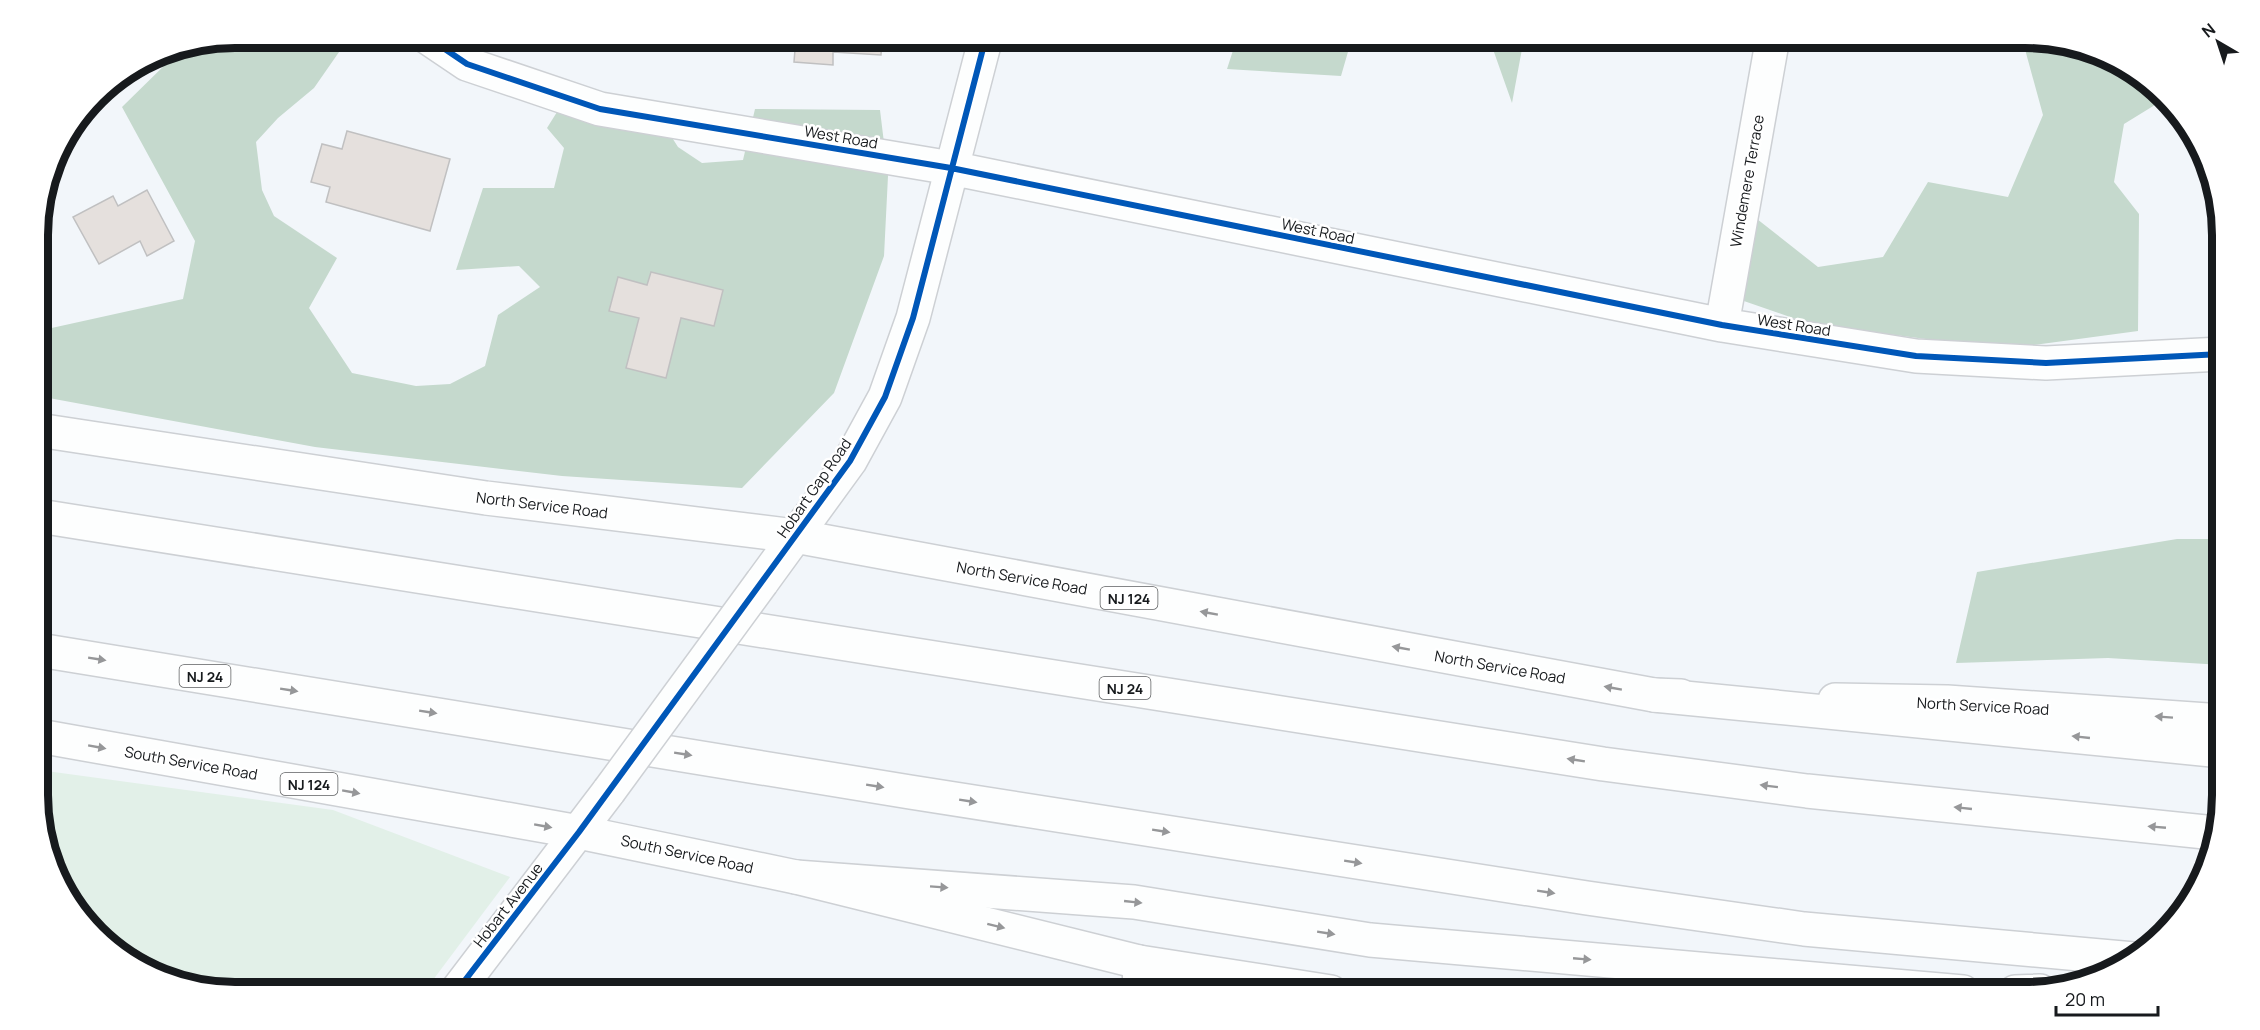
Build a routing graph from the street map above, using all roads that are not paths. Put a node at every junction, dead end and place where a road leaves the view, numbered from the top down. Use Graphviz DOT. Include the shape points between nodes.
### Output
graph roads {
  1 [pos="442,48"];
  2 [pos="983,48"];
  3 [pos="1771,48"];
  4 [pos="951,168"];
  5 [pos="1722,325"];
  6 [pos="2212,354"];
  7 [pos="48,432"];
  8 [pos="48,517"];
  9 [pos="795,536"];
  10 [pos="48,651"];
  11 [pos="1654,695"];
  12 [pos="2212,720"];
  13 [pos="48,738"];
  14 [pos="2212,749"];
  15 [pos="579,832"];
  16 [pos="2208,832"];
  17 [pos="796,877"];
  18 [pos="2118,958"];
  19 [pos="1139,977"];
  20 [pos="464,982"];
  21 [pos="1203,982"];
  22 [pos="1849,982"];
  1 -- 4 [label="main road, West Road" via="467,64 600,109"];
  2 -- 4 [label="main road, Hobart Gap Road"];
  3 -- 5 [label="main road, Windemere Terrace"];
  4 -- 5 [label="main road, West Road"];
  4 -- 9 [label="main road, Hobart Gap Road" via="913,318 885,397 850,461"];
  5 -- 6 [label="main road, West Road" via="1916,356 2046,363"];
  7 -- 9 [label="main road, North Service Road / NJ 124" via="486,498"];
  16 -- 8 [label="main road, NJ 24, one-way" via="1831,793 1603,764"];
  11 -- 9 [label="main road, North Service Road / NJ 124, one-way"];
  9 -- 15 [label="main road, Hobart Gap Road, bridge"];
  10 -- 18 [label="main road, NJ 24, one-way" via="1587,898 1804,929"];
  12 -- 11 [label="main road, North Service Road / NJ 124, one-way" via="1947,702"];
  14 -- 11 [label="main road, one-way"];
  13 -- 15 [label="main road, South Service Road / NJ 124, one-way"];
  15 -- 17 [label="main road, South Service Road / NJ 124"];
  15 -- 20 [label="main road, Hobart Avenue"];
  17 -- 19 [label="main road, South Service Road / NJ 124, one-way"];
  17 -- 22 [label="main road, one-way" via="1134,902 1370,940"];
  19 -- 21 [label="main road, South Service Road / NJ 124"];
}
